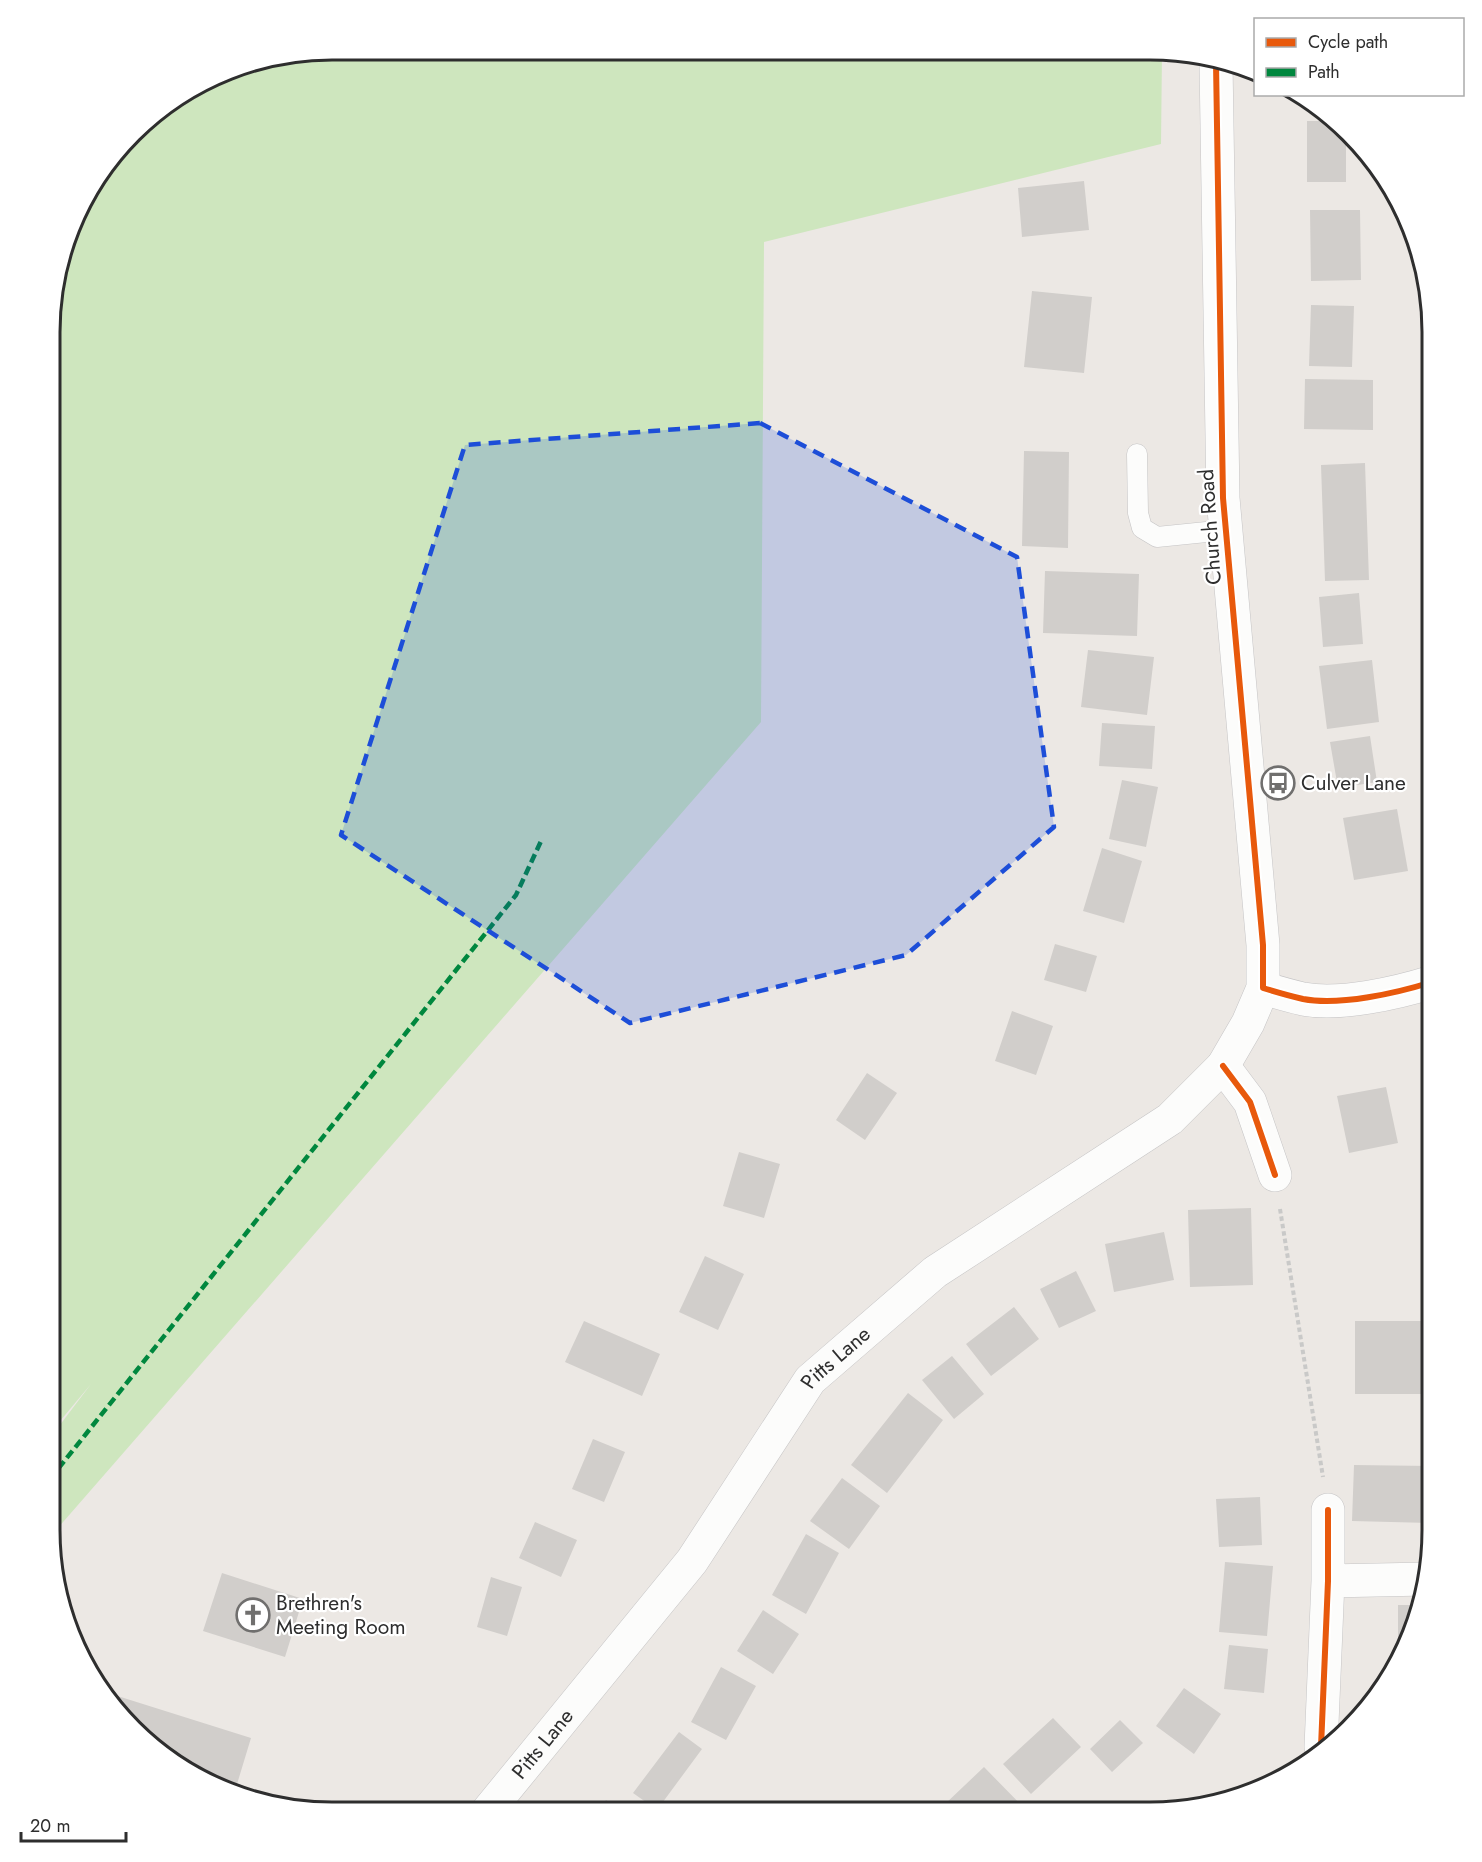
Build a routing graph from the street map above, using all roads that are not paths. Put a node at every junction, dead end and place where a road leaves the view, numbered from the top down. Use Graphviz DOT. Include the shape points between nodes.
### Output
graph roads {
  1 [pos="1216,68"];
  2 [pos="1137,454"];
  3 [pos="1226,530"];
  4 [pos="1422,985"];
  5 [pos="1263,988"];
  6 [pos="1223,1066"];
  7 [pos="1275,1175"];
  8 [pos="1328,1510"];
  9 [pos="1418,1579"];
  10 [pos="1328,1581"];
  11 [pos="1321,1741"];
  12 [pos="495,1802"];
  1 -- 3 [label="main road, Church Road"];
  2 -- 3 [label="lane" via="1142,528 1157,537"];
  3 -- 5 [label="main road, Church Road" via="1263,945"];
  4 -- 5 [label="main road" via="1395,994 1341,999 1305,999"];
  5 -- 6 [label="main road, Pitts Lane"];
  6 -- 7 [label="main road" via="1251,1102"];
  6 -- 12 [label="main road, Pitts Lane" via="1170,1119 935,1272 810,1380 692,1561"];
  8 -- 10 [label="main road"];
  9 -- 10 [label="main road"];
  10 -- 11 [label="main road"];
}
